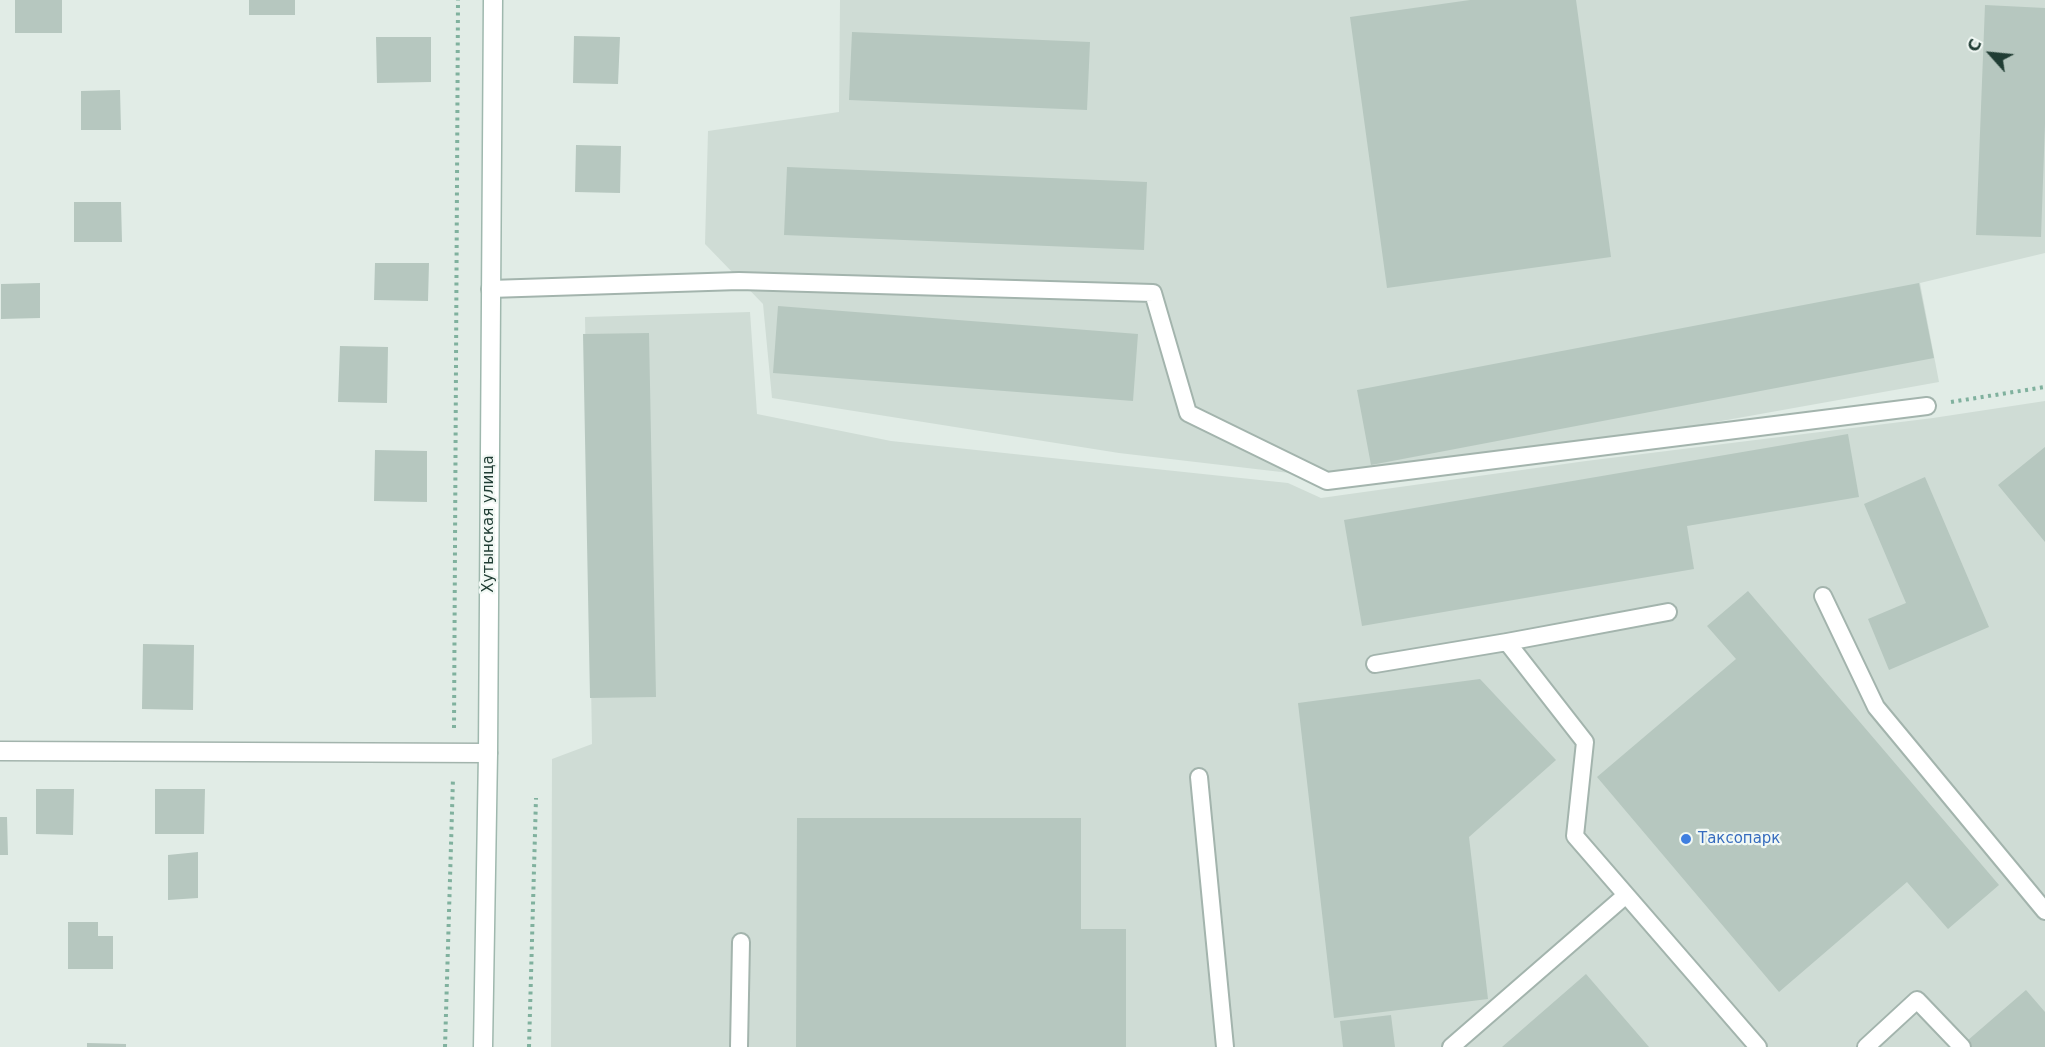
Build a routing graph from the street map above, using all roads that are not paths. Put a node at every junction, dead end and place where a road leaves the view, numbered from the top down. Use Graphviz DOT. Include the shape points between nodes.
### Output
graph roads {
  1 [pos="493,0"];
  2 [pos="490,289"];
  3 [pos="1927,406"];
  4 [pos="1823,596"];
  5 [pos="1668,612"];
  6 [pos="1507,642"];
  7 [pos="1375,664"];
  8 [pos="0,751"];
  9 [pos="488,753"];
  10 [pos="1199,777"];
  11 [pos="1626,895"];
  12 [pos="2045,911"];
  13 [pos="741,942"];
  14 [pos="483,1047"];
  15 [pos="739,1047"];
  16 [pos="1226,1047"];
  17 [pos="1451,1047"];
  18 [pos="1758,1047"];
  19 [pos="1866,1047"];
  20 [pos="1962,1047"];
  1 -- 2 [label="street, Хутынская улица"];
  2 -- 3 [label="lane" via="739,281 1153,293 1188,413 1327,481"];
  2 -- 9 [label="street, Хутынская улица"];
  4 -- 12 [label="lane" via="1876,707"];
  5 -- 6 [label="lane"];
  6 -- 7 [label="lane"];
  6 -- 11 [label="lane" via="1585,742 1575,836"];
  8 -- 9 [label="street"];
  9 -- 14 [label="street, Хутынская улица"];
  10 -- 16 [label="lane"];
  11 -- 17 [label="lane"];
  11 -- 18 [label="lane"];
  13 -- 15 [label="lane"];
  19 -- 20 [label="lane" via="1917,1000"];
}
